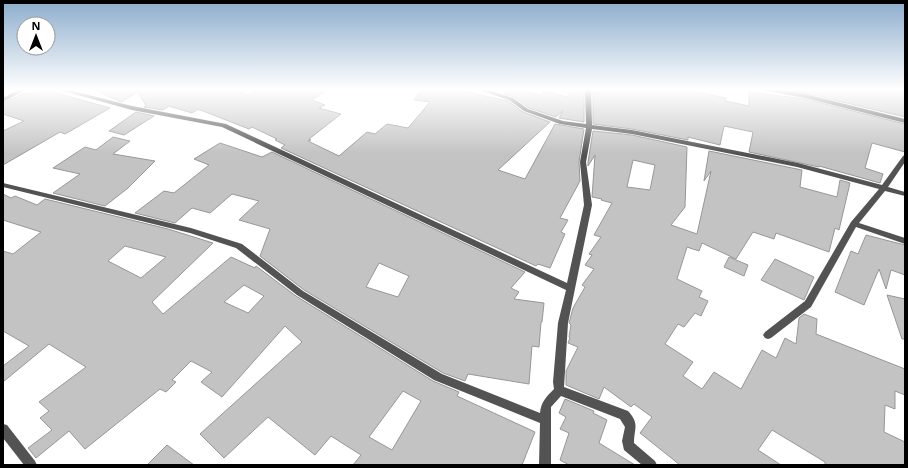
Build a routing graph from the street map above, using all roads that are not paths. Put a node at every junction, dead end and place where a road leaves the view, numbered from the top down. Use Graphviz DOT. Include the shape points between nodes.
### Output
graph roads {
  1 [pos="147,111"];
  2 [pos="528,111"];
  3 [pos="589,111"];
  4 [pos="864,111"];
  5 [pos="905,121"];
  6 [pos="589,127"];
  7 [pos="905,157"];
  8 [pos="3,185"];
  9 [pos="883,189"];
  10 [pos="905,194"];
  11 [pos="854,224"];
  12 [pos="905,241"];
  13 [pos="570,288"];
  14 [pos="768,335"];
  15 [pos="559,390"];
  16 [pos="545,420"];
  17 [pos="3,429"];
  18 [pos="32,465"];
  19 [pos="545,465"];
  20 [pos="651,465"];
  1 -- 13 [label="street" via="224,125"];
  2 -- 6 [label="street" via="562,123"];
  3 -- 6 [label="street"];
  4 -- 5 [label="street"];
  6 -- 9 [label="street" via="632,132 790,163"];
  6 -- 13 [label="street" via="583,162 588,205"];
  7 -- 9 [label="street"];
  8 -- 16 [label="street" via="192,231 239,246 300,293 438,377"];
  9 -- 10 [label="street"];
  9 -- 11 [label="street"];
  11 -- 12 [label="street"];
  11 -- 14 [label="street" via="808,304"];
  13 -- 15 [label="street" via="562,323"];
  15 -- 16 [label="street" via="546,405"];
  15 -- 20 [label="street" via="624,415 632,426 628,446"];
  16 -- 19 [label="street"];
  17 -- 18 [label="street"];
}
